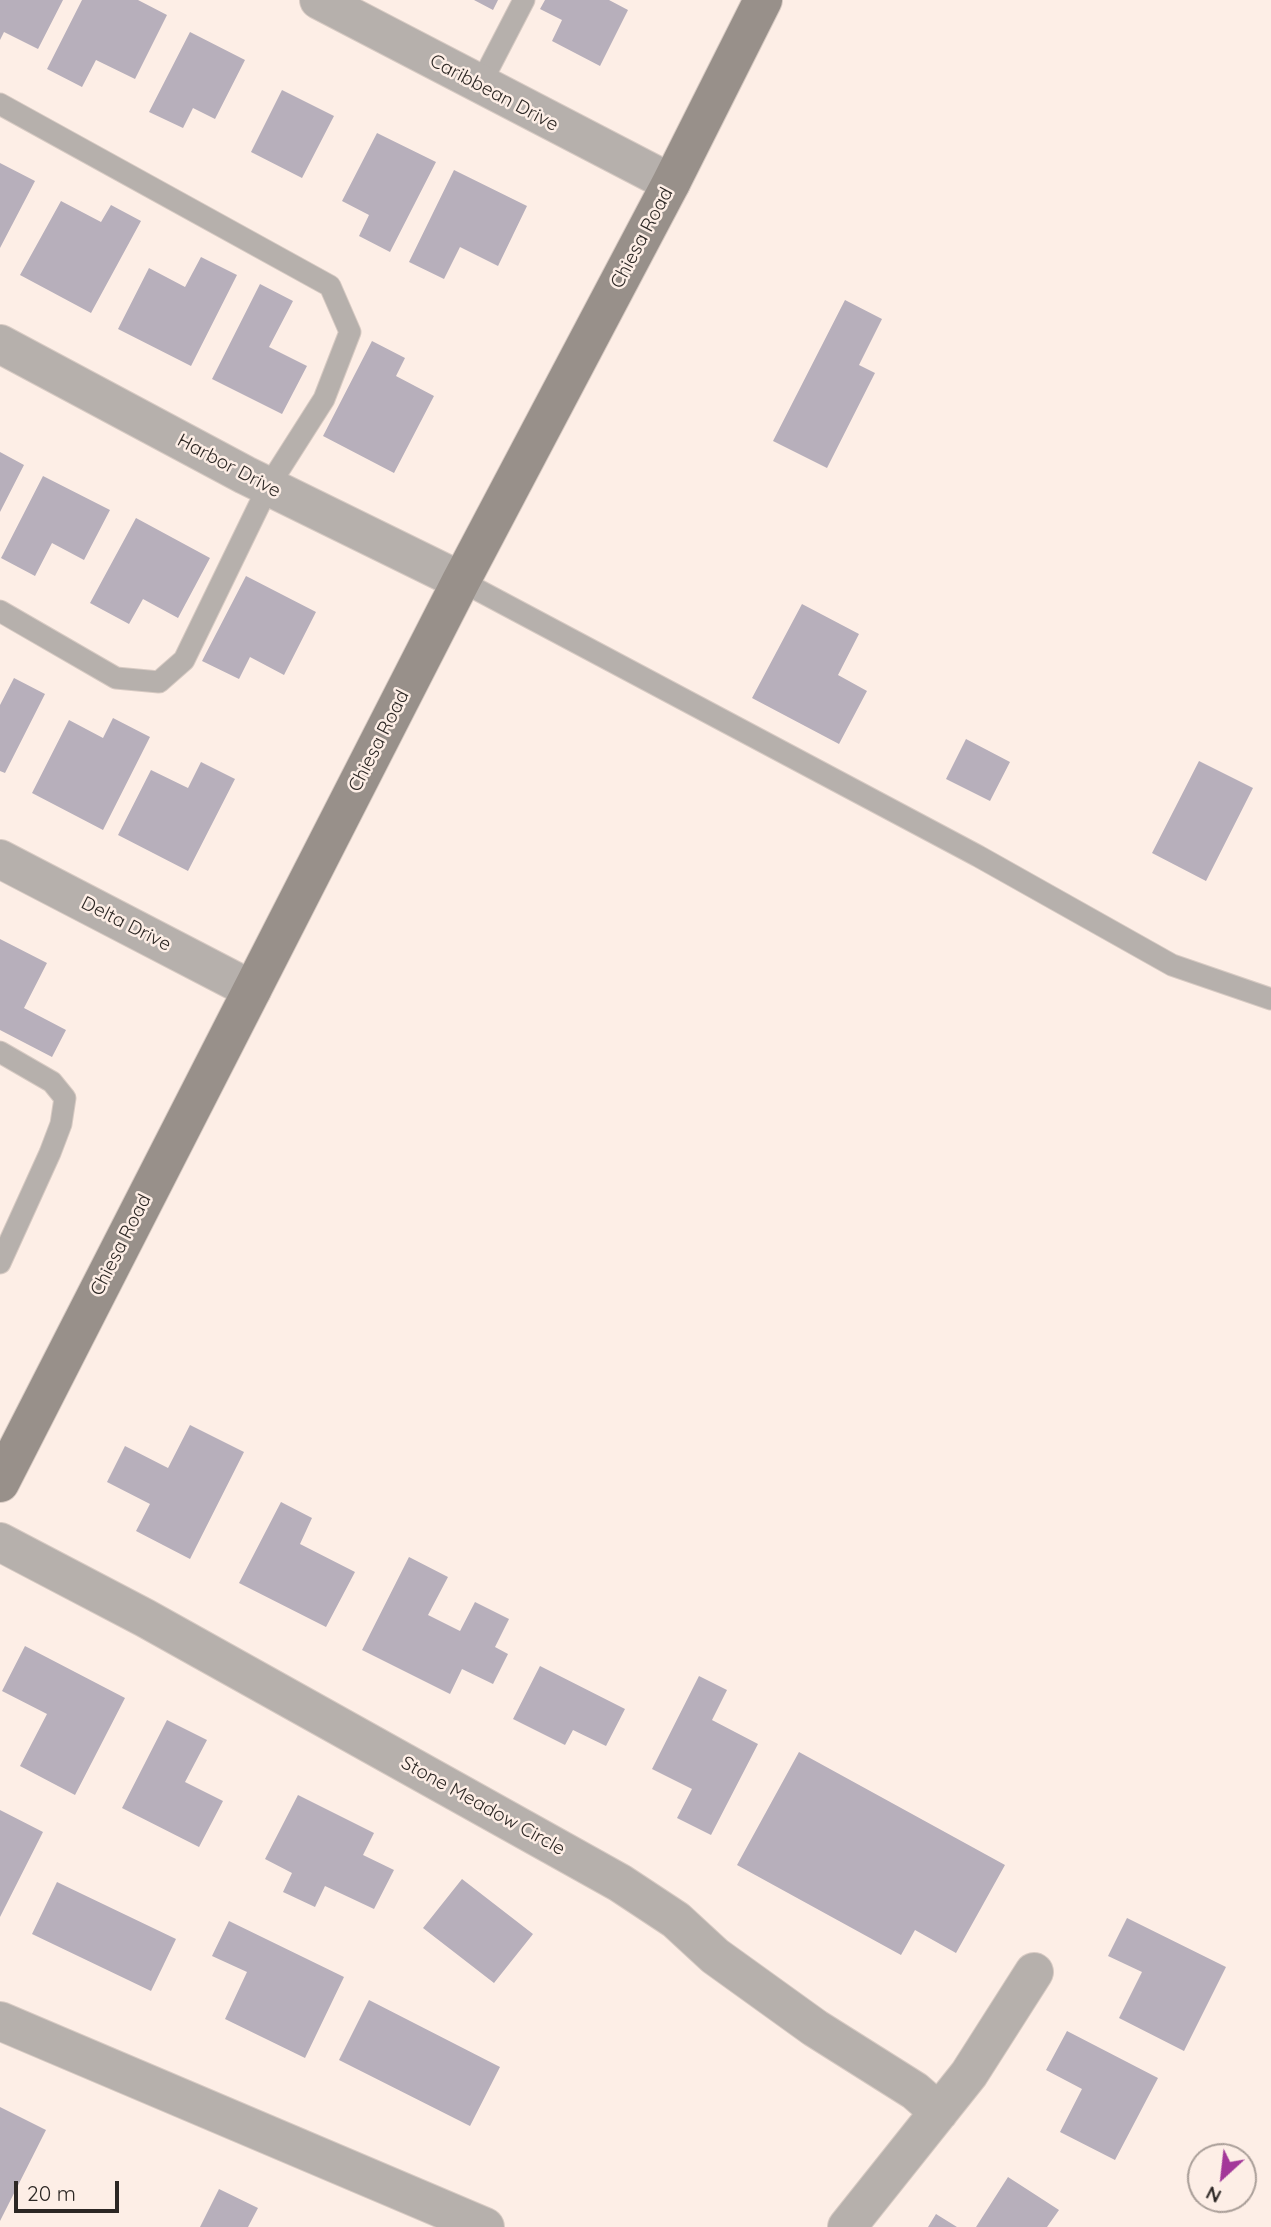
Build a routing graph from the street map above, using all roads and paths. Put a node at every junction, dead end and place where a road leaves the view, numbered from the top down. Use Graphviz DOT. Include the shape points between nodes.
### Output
graph roads {
  1 [pos="319,0"];
  2 [pos="524,0"];
  3 [pos="762,0"];
  4 [pos="480,85"];
  5 [pos="0,104"];
  6 [pos="671,183"];
  7 [pos="0,344"];
  8 [pos="268,487"];
  9 [pos="461,581"];
  10 [pos="0,611"];
  11 [pos="0,859"];
  12 [pos="252,989"];
  13 [pos="1271,999"];
  14 [pos="0,1052"];
  15 [pos="0,1263"];
  16 [pos="0,1483"];
  17 [pos="0,1542"];
  18 [pos="1034,1972"];
  19 [pos="0,2021"];
  20 [pos="939,2112"];
  21 [pos="485,2227"];
  22 [pos="847,2227"];
  1 -- 4 [label="street, Caribbean Drive"];
  2 -- 4 [label="lane"];
  3 -- 6 [label="main road, Chiesa Road"];
  4 -- 6 [label="street, Caribbean Drive"];
  5 -- 8 [label="lane" via="330,286 350,332 324,399"];
  6 -- 9 [label="main road, Chiesa Road"];
  7 -- 8 [label="street, Harbor Drive"];
  8 -- 9 [label="street, Harbor Drive"];
  8 -- 10 [label="lane" via="184,660 159,682 117,678"];
  9 -- 12 [label="main road, Chiesa Road"];
  9 -- 13 [label="lane" via="978,856 1172,965"];
  11 -- 12 [label="street, Delta Drive"];
  12 -- 16 [label="main road, Chiesa Road"];
  14 -- 15 [label="lane" via="52,1082 65,1098 50,1153"];
  17 -- 20 [label="street, Stone Meadow Circle" via="157,1624 620,1883 677,1920 715,1956 815,2028 915,2091"];
  18 -- 20 [label="street"];
  19 -- 21 [label="street"];
  20 -- 22 [label="street"];
}
